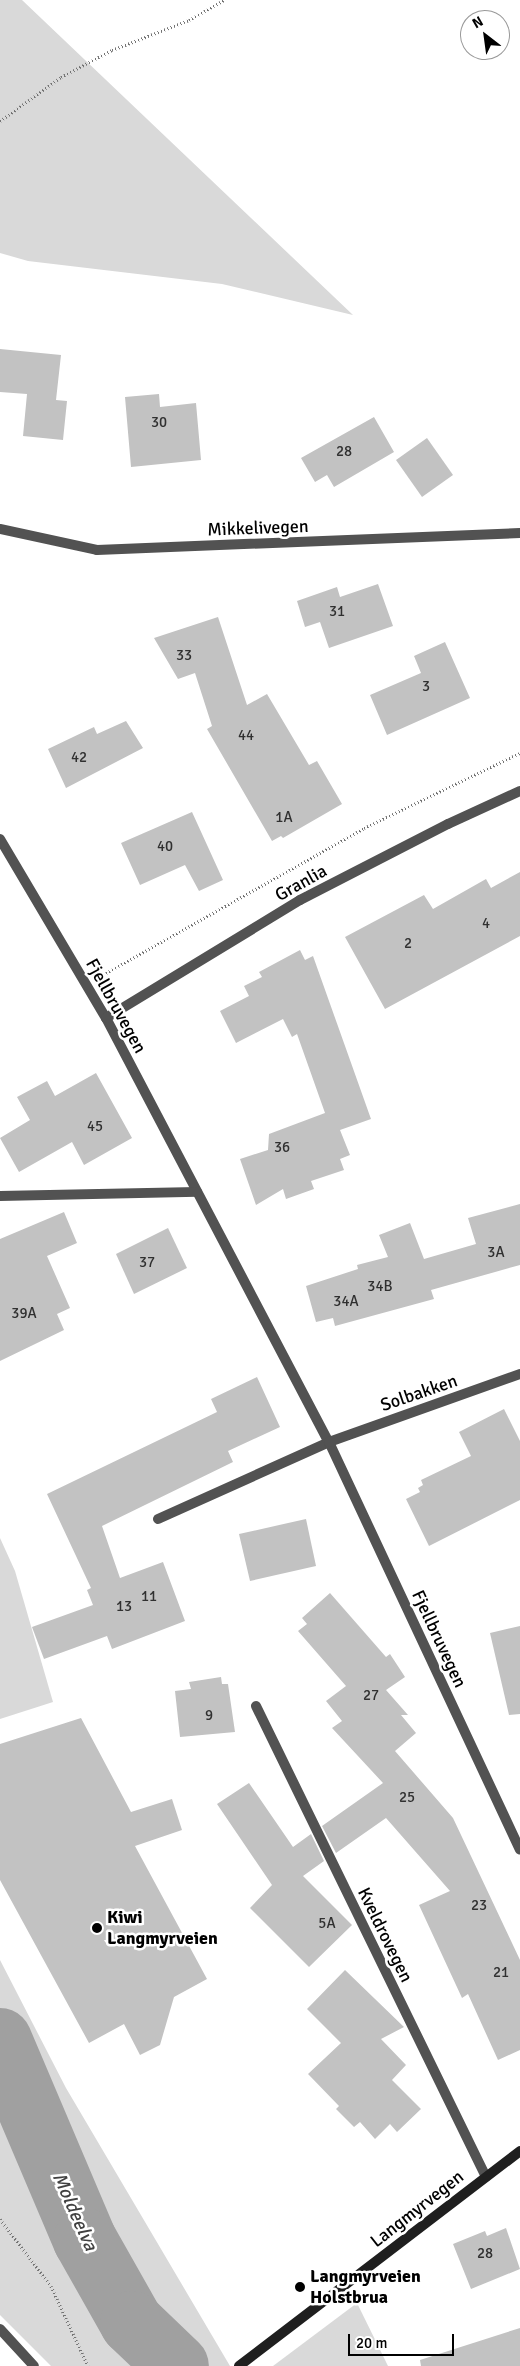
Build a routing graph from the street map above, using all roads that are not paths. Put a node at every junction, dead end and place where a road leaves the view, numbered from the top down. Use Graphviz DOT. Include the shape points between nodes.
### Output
graph roads {
  1 [pos="0,529"];
  2 [pos="520,533"];
  3 [pos="520,791"];
  4 [pos="0,839"];
  5 [pos="106,1018"];
  6 [pos="197,1192"];
  7 [pos="0,1196"];
  8 [pos="520,1374"];
  9 [pos="329,1442"];
  10 [pos="158,1519"];
  11 [pos="256,1706"];
  12 [pos="520,1850"];
  13 [pos="520,2151"];
  14 [pos="486,2177"];
  15 [pos="0,2329"];
  16 [pos="34,2366"];
  17 [pos="239,2366"];
  1 -- 2 [label="street, Mikkelivegen" via="97,550"];
  3 -- 5 [label="street, Granlia" via="300,900"];
  4 -- 5 [label="street, Fjellbruvegen"];
  5 -- 6 [label="street, Fjellbruvegen"];
  6 -- 7 [label="street"];
  6 -- 9 [label="street, Fjellbruvegen"];
  8 -- 9 [label="street, Solbakken"];
  9 -- 10 [label="street"];
  9 -- 12 [label="street, Fjellbruvegen"];
  11 -- 14 [label="street, Kveldrovegen"];
  13 -- 14 [label="main road, Langmyrvegen"];
  14 -- 17 [label="main road, Langmyrvegen"];
  15 -- 16 [label="street"];
}
